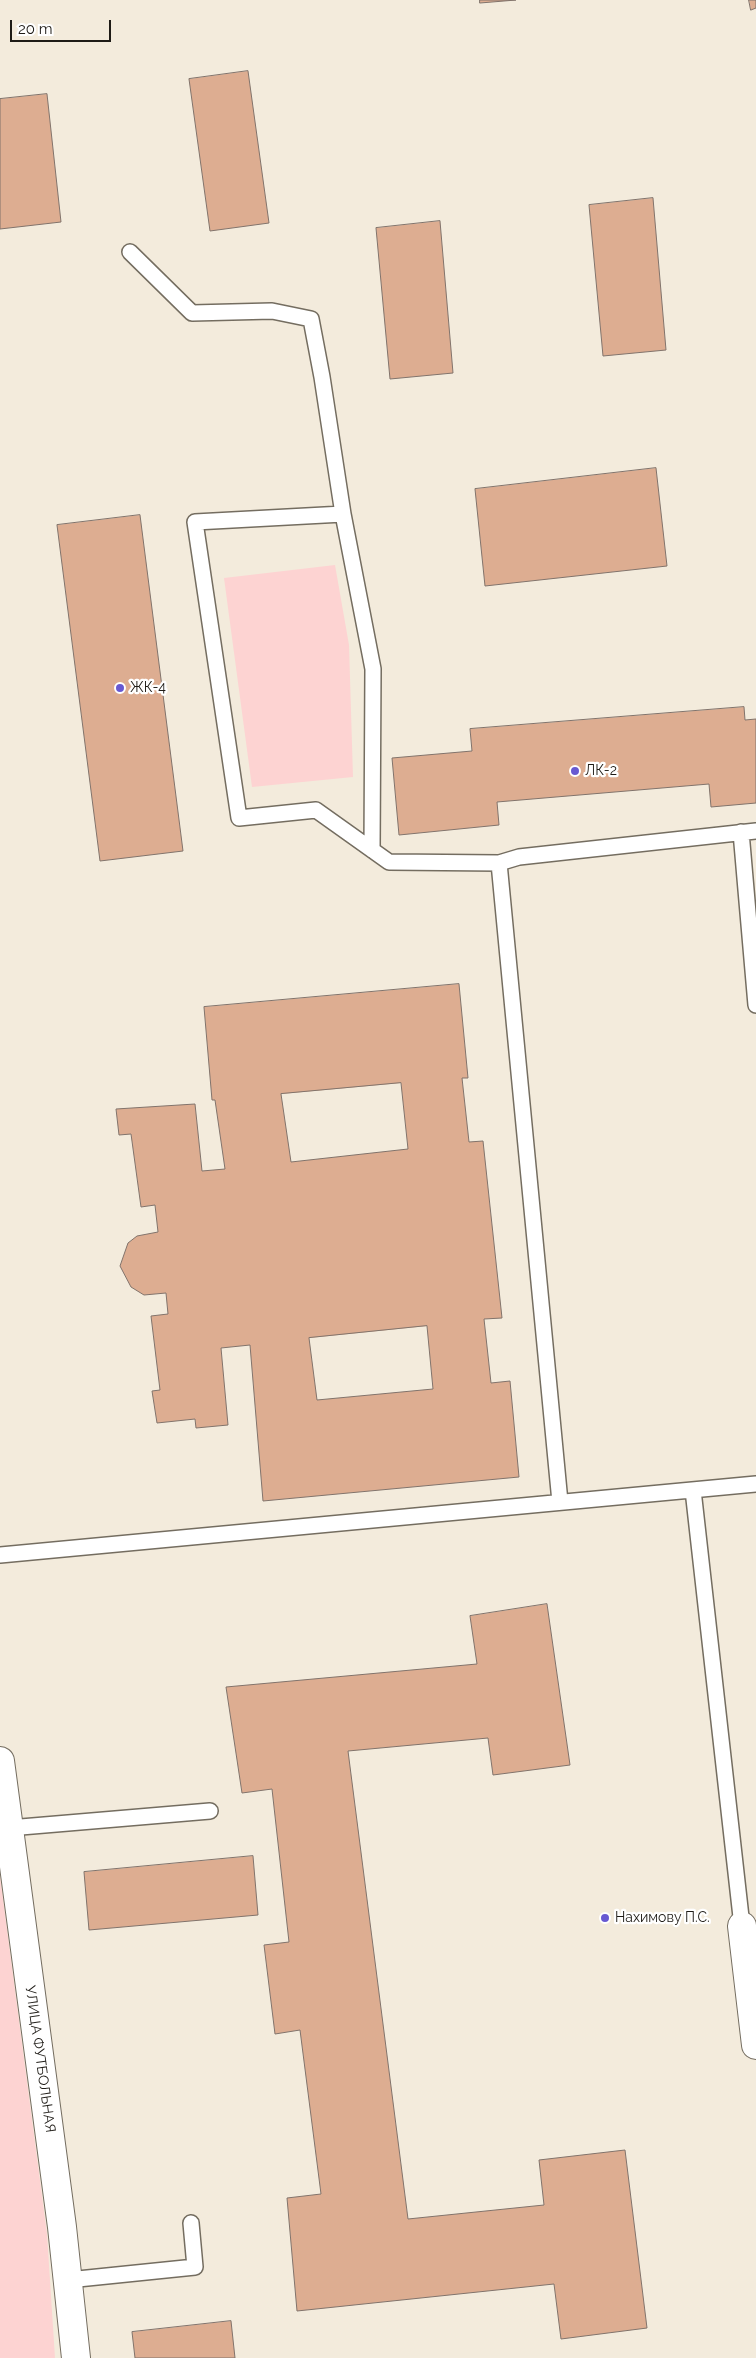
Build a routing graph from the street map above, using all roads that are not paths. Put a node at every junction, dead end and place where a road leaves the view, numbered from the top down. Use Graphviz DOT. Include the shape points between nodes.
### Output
graph roads {
  1 [pos="130,252"];
  2 [pos="343,514"];
  3 [pos="749,831"];
  4 [pos="372,850"];
  5 [pos="499,864"];
  6 [pos="756,1005"];
  7 [pos="756,1484"];
  8 [pos="693,1490"];
  9 [pos="560,1502"];
  10 [pos="0,1555"];
  11 [pos="0,1761"];
  12 [pos="210,1811"];
  13 [pos="9,1828"];
  14 [pos="742,1926"];
  15 [pos="756,2044"];
  16 [pos="192,2223"];
  17 [pos="68,2280"];
  18 [pos="76,2358"];
  1 -- 2 [label="lane" via="192,313 272,311 311,319"];
  2 -- 4 [label="lane" via="373,669"];
  2 -- 4 [label="lane" via="195,522 239,818 316,810"];
  3 -- 5 [label="lane" via="519,857"];
  3 -- 6 [label="lane"];
  4 -- 5 [label="lane" via="389,862"];
  5 -- 9 [label="lane"];
  7 -- 8 [label="lane"];
  8 -- 9 [label="lane"];
  8 -- 14 [label="lane"];
  9 -- 10 [label="lane"];
  11 -- 13 [label="street, УЛИЦА ФУТБОЛЬНАЯ"];
  12 -- 13 [label="lane"];
  13 -- 17 [label="street, УЛИЦА ФУТБОЛЬНАЯ"];
  14 -- 15 [label="street"];
  16 -- 17 [label="lane" via="195,2267"];
  17 -- 18 [label="street, УЛИЦА ФУТБОЛЬНАЯ"];
}
